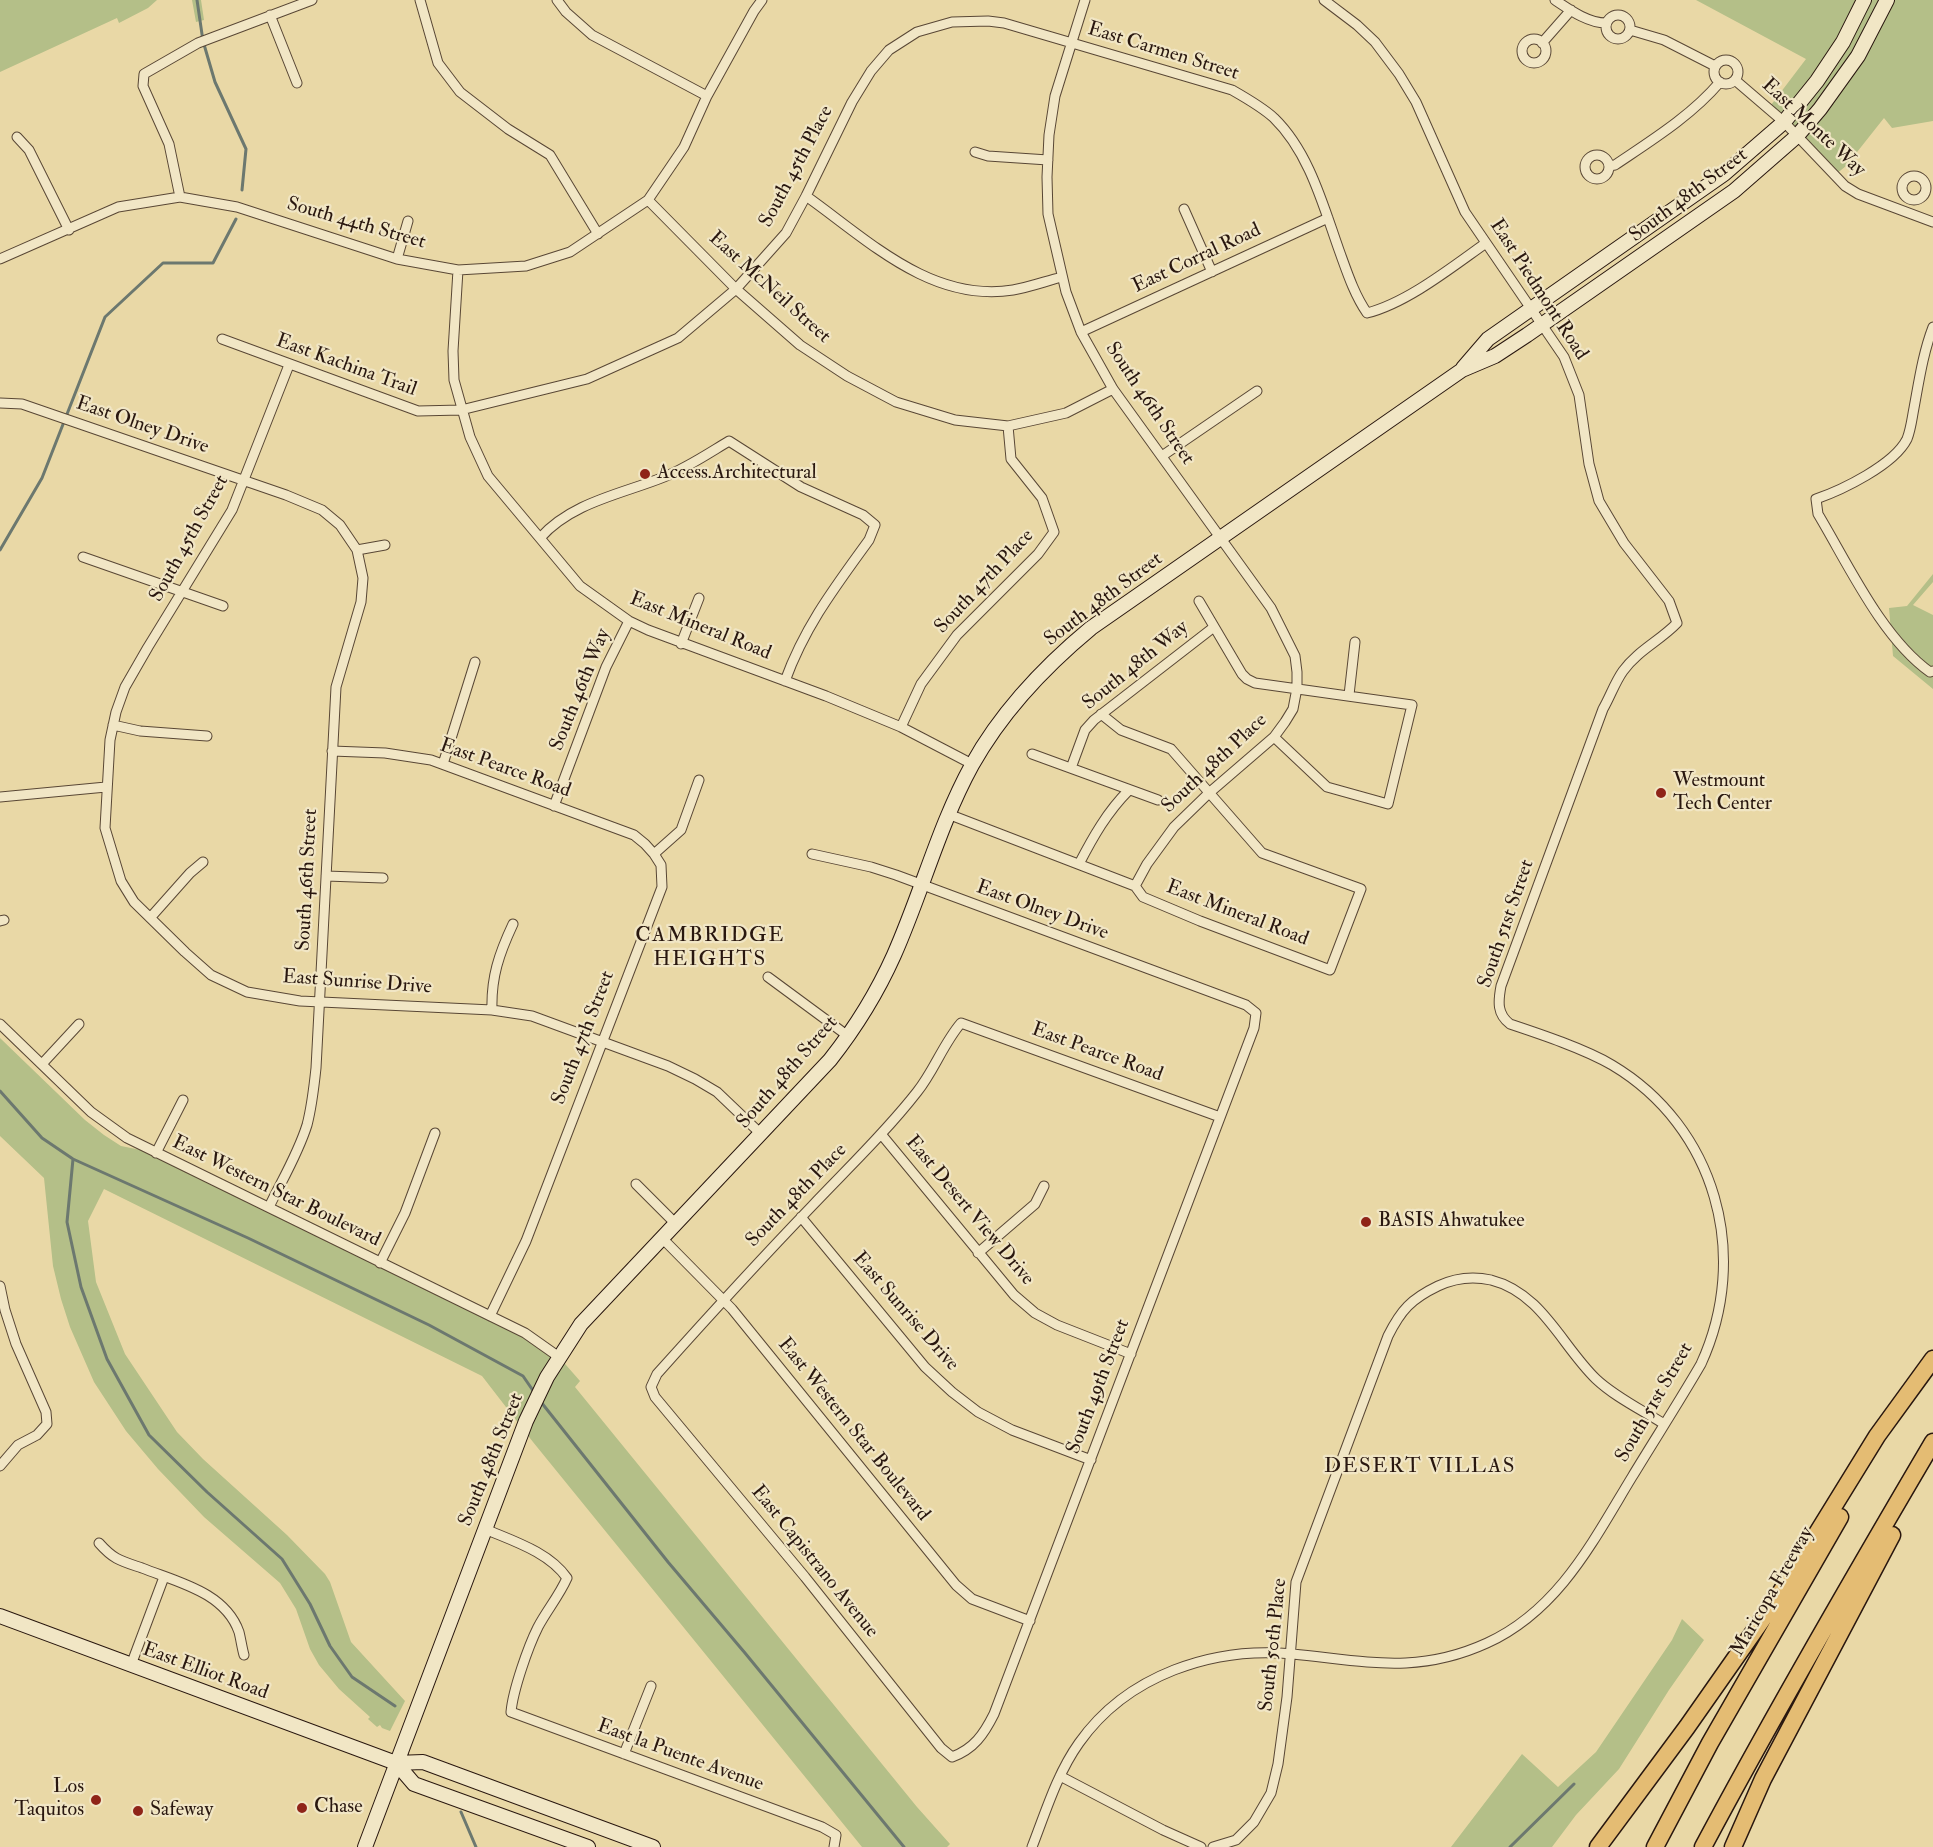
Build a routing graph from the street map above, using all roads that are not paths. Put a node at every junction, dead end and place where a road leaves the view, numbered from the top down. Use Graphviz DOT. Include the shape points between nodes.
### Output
graph roads {
  1 [pos="312,0"];
  2 [pos="420,0"];
  3 [pos="557,0"];
  4 [pos="762,0"];
  5 [pos="1085,0"];
  6 [pos="1324,0"];
  7 [pos="1555,0"];
  8 [pos="1887,0"];
  9 [pos="1862,5"];
  10 [pos="1571,10"];
  11 [pos="270,15"];
  12 [pos="1606,23"];
  13 [pos="1630,30"];
  14 [pos="1071,43"];
  15 [pos="1542,43"];
  16 [pos="1716,66"];
  17 [pos="871,71"];
  18 [pos="1735,80"];
  19 [pos="1720,81"];
  20 [pos="297,83"];
  21 [pos="707,96"];
  22 [pos="1784,122"];
  23 [pos="1797,136"];
  24 [pos="17,137"];
  25 [pos="975,152"];
  26 [pos="1048,160"];
  27 [pos="1609,166"];
  28 [pos="806,196"];
  29 [pos="180,197"];
  30 [pos="1909,199"];
  31 [pos="648,200"];
  32 [pos="1184,209"];
  33 [pos="1904,212"];
  34 [pos="1328,218"];
  35 [pos="408,220"];
  36 [pos="1933,222"];
  37 [pos="69,230"];
  38 [pos="598,234"];
  39 [pos="1486,243"];
  40 [pos="0,259"];
  41 [pos="397,259"];
  42 [pos="458,270"];
  43 [pos="1212,272"];
  44 [pos="1062,277"];
  45 [pos="736,289"];
  46 [pos="1531,310"];
  47 [pos="1542,325"];
  48 [pos="1933,327"];
  49 [pos="1082,332"];
  50 [pos="222,339"];
  51 [pos="289,365"];
  52 [pos="1462,370"];
  53 [pos="1113,389"];
  54 [pos="1257,391"];
  55 [pos="0,403"];
  56 [pos="461,410"];
  57 [pos="1008,426"];
  58 [pos="1162,456"];
  59 [pos="244,480"];
  60 [pos="540,538"];
  61 [pos="1221,538"];
  62 [pos="385,545"];
  63 [pos="357,550"];
  64 [pos="83,557"];
  65 [pos="184,592"];
  66 [pos="699,598"];
  67 [pos="1199,601"];
  68 [pos="223,606"];
  69 [pos="628,621"];
  70 [pos="1677,623"];
  71 [pos="1214,627"];
  72 [pos="1355,642"];
  73 [pos="681,644"];
  74 [pos="475,662"];
  75 [pos="1931,671"];
  76 [pos="785,681"];
  77 [pos="1297,688"];
  78 [pos="1349,695"];
  79 [pos="1101,714"];
  80 [pos="113,725"];
  81 [pos="901,727"];
  82 [pos="207,736"];
  83 [pos="1274,737"];
  84 [pos="332,751"];
  85 [pos="1032,754"];
  86 [pos="444,764"];
  87 [pos="972,764"];
  88 [pos="1071,768"];
  89 [pos="699,780"];
  90 [pos="106,787"];
  91 [pos="1129,790"];
  92 [pos="1209,793"];
  93 [pos="0,797"];
  94 [pos="1158,800"];
  95 [pos="554,806"];
  96 [pos="948,814"];
  97 [pos="654,854"];
  98 [pos="812,854"];
  99 [pos="203,862"];
  100 [pos="1079,864"];
  101 [pos="326,876"];
  102 [pos="383,878"];
  103 [pos="922,885"];
  104 [pos="1135,886"];
  105 [pos="150,918"];
  106 [pos="513,924"];
  107 [pos="768,977"];
  108 [pos="319,1001"];
  109 [pos="492,1010"];
  110 [pos="1256,1013"];
  111 [pos="961,1023"];
  112 [pos="0,1024"];
  113 [pos="79,1024"];
  114 [pos="848,1036"];
  115 [pos="602,1042"];
  116 [pos="42,1064"];
  117 [pos="183,1100"];
  118 [pos="1220,1117"];
  119 [pos="435,1133"];
  120 [pos="761,1134"];
  121 [pos="881,1134"];
  122 [pos="156,1153"];
  123 [pos="636,1184"];
  124 [pos="1044,1186"];
  125 [pos="269,1207"];
  126 [pos="801,1217"];
  127 [pos="676,1224"];
  128 [pos="663,1239"];
  129 [pos="978,1253"];
  130 [pos="380,1263"];
  131 [pos="0,1286"];
  132 [pos="723,1300"];
  133 [pos="490,1316"];
  134 [pos="5,1326"];
  135 [pos="1131,1354"];
  136 [pos="559,1357"];
  137 [pos="1933,1361"];
  138 [pos="651,1387"];
  139 [pos="1664,1424"];
  140 [pos="1933,1442"];
  141 [pos="1091,1460"];
  142 [pos="1933,1462"];
  143 [pos="0,1466"];
  144 [pos="485,1529"];
  145 [pos="99,1543"];
  146 [pos="164,1577"];
  147 [pos="0,1616"];
  148 [pos="1030,1621"];
  149 [pos="1292,1654"];
  150 [pos="244,1655"];
  151 [pos="131,1665"];
  152 [pos="651,1686"];
  153 [pos="624,1754"];
  154 [pos="952,1757"];
  155 [pos="396,1763"];
  156 [pos="1060,1776"];
  157 [pos="365,1847"];
  158 [pos="588,1847"];
  159 [pos="653,1847"];
  160 [pos="834,1847"];
  161 [pos="1032,1847"];
  162 [pos="1201,1847"];
  163 [pos="1213,1847"];
  164 [pos="1598,1847"];
  165 [pos="1655,1847"];
  166 [pos="1703,1847"];
  167 [pos="1733,1847"];
  1 -- 11 [label="street"];
  2 -- 38 [label="street" via="438,63 460,92 550,155"];
  3 -- 21 [label="street" via="591,35"];
  4 -- 21 [label="street, South 44th Street"];
  5 -- 14 [label="street, South 46th Street"];
  6 -- 39 [label="street, East Piedmont Road" via="1376,42 1399,74 1416,102 1465,212"];
  7 -- 10 [label="street, East Monte Way"];
  8 -- 23 [label="main road, South 48th Street" via="1858,56"];
  9 -- 22 [label="main road, South 48th Street" via="1843,42"];
  10 -- 12 [label="street, East Monte Way"];
  10 -- 15 [label="street"];
  11 -- 20 [label="street"];
  11 -- 29 [label="street" via="198,43 144,74 142,86 169,144"];
  12 -- 13 [label="street, East Monte Way" via="1615,38 1626,36"];
  12 -- 13 [label="street, East Monte Way" via="1611,16 1619,15 1627,18"];
  13 -- 16 [label="street, East Monte Way" via="1664,40"];
  14 -- 17 [label="street, East Carmen Street" via="1004,23 952,22 917,32 890,50"];
  14 -- 26 [label="street, South 46th Street" via="1055,96"];
  14 -- 34 [label="street, East Carmen Street" via="1232,90 1251,101 1290,136 1304,159"];
  16 -- 18 [label="street, East Monte Way" via="1724,60 1735,63"];
  16 -- 19 [label="street" via="1715,76"];
  17 -- 28 [label="street, South 45th Place"];
  18 -- 19 [label="street, East Monte Way"];
  18 -- 22 [label="street, East Monte Way"];
  19 -- 27 [label="street" via="1705,100 1683,117"];
  21 -- 31 [label="street, South 44th Street" via="684,147"];
  22 -- 23 [label="street, East Monte Way"];
  22 -- 46 [label="main road, South 48th Street" via="1724,174"];
  23 -- 33 [label="street, East Monte Way" via="1845,186"];
  23 -- 47 [label="main road, South 48th Street" via="1734,191"];
  24 -- 37 [label="street" via="29,150"];
  25 -- 26 [label="street"];
  26 -- 44 [label="street, South 46th Street" via="1048,214"];
  28 -- 44 [label="street" via="909,270 959,289 1014,290"];
  28 -- 45 [label="street, South 45th Place" via="786,232"];
  29 -- 37 [label="street, South 44th Street" via="118,207"];
  29 -- 41 [label="street, South 44th Street" via="237,207"];
  30 -- 33 [label="street"];
  31 -- 38 [label="street, South 44th Street"];
  31 -- 45 [label="street, East McNeil Street"];
  32 -- 43 [label="street"];
  33 -- 36 [label="street, East Monte Way"];
  34 -- 39 [label="street, East Carmen Street" via="1357,298 1367,313 1383,309 1428,283"];
  34 -- 43 [label="street, East Corral Road"];
  35 -- 41 [label="street"];
  37 -- 40 [label="street, South 44th Street"];
  38 -- 42 [label="street, South 44th Street" via="570,252 526,266"];
  39 -- 46 [label="street, East Piedmont Road"];
  41 -- 42 [label="street, South 44th Street"];
  42 -- 56 [label="street, East Mineral Road" via="453,351"];
  43 -- 49 [label="street, East Corral Road"];
  44 -- 49 [label="street, South 46th Street"];
  45 -- 56 [label="street, South 45th Place" via="678,338 587,379"];
  45 -- 57 [label="street, East McNeil Street" via="800,345 896,402 955,420"];
  46 -- 47 [label="street, East Piedmont Road"];
  46 -- 52 [label="main road, South 48th Street" via="1488,339"];
  47 -- 52 [label="main road, South 48th Street" via="1496,356"];
  47 -- 70 [label="street, East Piedmont Road" via="1564,357 1579,395 1599,501 1624,543 1669,601"];
  48 -- 75 [label="street" via="1906,441 1882,465 1816,499 1818,514 1875,610 1893,635"];
  49 -- 53 [label="street, South 46th Street"];
  50 -- 51 [label="street, East Kachina Trail"];
  51 -- 56 [label="street, East Kachina Trail" via="418,411"];
  51 -- 59 [label="street, South 45th Street"];
  52 -- 61 [label="main road, South 48th Street"];
  53 -- 57 [label="street, East McNeil Street" via="1066,413"];
  53 -- 58 [label="street, South 46th Street"];
  54 -- 58 [label="street"];
  55 -- 59 [label="street, East Olney Drive" via="22,404"];
  56 -- 60 [label="street, East Mineral Road" via="488,476"];
  57 -- 81 [label="street, South 47th Place" via="1011,459 1042,498 1054,532 1038,554 957,635 921,684"];
  58 -- 61 [label="street, South 46th Street"];
  59 -- 63 [label="street, East Olney Drive" via="322,510 340,525"];
  59 -- 65 [label="street, South 45th Street" via="232,510"];
  60 -- 69 [label="street, East Mineral Road" via="580,586"];
  60 -- 76 [label="street" via="549,527 574,511 666,477 729,441 801,487 863,515 875,525 869,540 811,621"];
  61 -- 77 [label="street, South 48th Place" via="1271,608 1294,656"];
  61 -- 87 [label="main road, South 48th Street" via="1065,650 1018,697"];
  62 -- 63 [label="street"];
  63 -- 84 [label="street, South 46th Street" via="363,578 361,602 336,687"];
  64 -- 65 [label="street"];
  65 -- 68 [label="street"];
  65 -- 80 [label="street, South 45th Street" via="125,687"];
  66 -- 73 [label="street"];
  67 -- 71 [label="street"];
  69 -- 73 [label="street, East Mineral Road"];
  69 -- 95 [label="street, South 46th Way" via="606,667"];
  70 -- 139 [label="street, South 51st Street" via="1624,670 1603,709 1499,997 1499,1008 1510,1024 1598,1057 1646,1089 1681,1128 1709,1178 1721,1222 1721,1304 1701,1364"];
  71 -- 77 [label="street" via="1247,680"];
  71 -- 79 [label="street, South 48th Way"];
  72 -- 78 [label="street"];
  73 -- 76 [label="street, East Mineral Road"];
  74 -- 86 [label="street"];
  76 -- 81 [label="street, East Mineral Road"];
  77 -- 78 [label="street"];
  77 -- 83 [label="street, South 48th Place" via="1293,709"];
  78 -- 83 [label="street" via="1412,705 1388,804 1327,787"];
  79 -- 88 [label="street, South 48th Way" via="1085,730"];
  79 -- 92 [label="street" via="1121,730 1171,749"];
  80 -- 82 [label="street"];
  80 -- 90 [label="street, East Sunrise Drive"];
  81 -- 87 [label="street, East Mineral Road"];
  83 -- 92 [label="street, South 48th Place"];
  84 -- 86 [label="street, East Pearce Road" via="407,755"];
  84 -- 101 [label="street, South 46th Street"];
  85 -- 88 [label="street"];
  86 -- 95 [label="street, East Pearce Road"];
  87 -- 96 [label="main road, South 48th Street"];
  88 -- 91 [label="street"];
  89 -- 97 [label="street" via="681,830"];
  90 -- 93 [label="street"];
  90 -- 105 [label="street, East Sunrise Drive" via="105,828 121,881"];
  91 -- 94 [label="street"];
  91 -- 100 [label="street" via="1097,830"];
  92 -- 104 [label="street, South 48th Place" via="1160,843"];
  92 -- 104 [label="street, East Mineral Road" via="1262,853 1361,889 1330,970 1143,897"];
  95 -- 97 [label="street, East Pearce Road" via="634,835"];
  96 -- 100 [label="street"];
  96 -- 103 [label="main road, South 48th Street"];
  97 -- 115 [label="street, South 47th Street" via="661,865 662,887"];
  98 -- 103 [label="street, East Olney Drive" via="871,867"];
  99 -- 105 [label="street"];
  100 -- 104 [label="street"];
  101 -- 102 [label="street"];
  101 -- 108 [label="street, South 46th Street"];
  103 -- 110 [label="street, East Olney Drive" via="1246,1005"];
  103 -- 114 [label="main road, South 48th Street" via="879,986"];
  105 -- 108 [label="street, East Sunrise Drive" via="212,975 247,992"];
  106 -- 109 [label="street" via="496,964"];
  107 -- 114 [label="street"];
  108 -- 109 [label="street, East Sunrise Drive"];
  108 -- 125 [label="street, South 46th Street" via="316,1068 307,1124"];
  109 -- 115 [label="street, East Sunrise Drive" via="532,1016"];
  110 -- 118 [label="street, South 49th Street" via="1254,1028"];
  111 -- 118 [label="street, East Pearce Road"];
  111 -- 121 [label="street, South 48th Place" via="929,1076"];
  112 -- 116 [label="street, East Western Star Boulevard"];
  113 -- 116 [label="street"];
  114 -- 120 [label="main road, South 48th Street"];
  115 -- 120 [label="street, East Sunrise Drive" via="695,1079 717,1092"];
  115 -- 133 [label="street, South 47th Street" via="526,1241"];
  116 -- 122 [label="street, East Western Star Boulevard" via="91,1112"];
  117 -- 122 [label="street"];
  118 -- 135 [label="street, South 49th Street"];
  119 -- 130 [label="street" via="405,1213"];
  120 -- 127 [label="main road, South 48th Street"];
  121 -- 126 [label="street, South 48th Place"];
  121 -- 129 [label="street, East Desert View Drive"];
  122 -- 125 [label="street, East Western Star Boulevard"];
  123 -- 127 [label="street"];
  124 -- 129 [label="street" via="1035,1204"];
  125 -- 130 [label="street, East Western Star Boulevard"];
  126 -- 132 [label="street, South 48th Place"];
  126 -- 141 [label="street, East Sunrise Drive" via="925,1367 952,1392 1012,1431"];
  127 -- 128 [label="main road, South 48th Street"];
  128 -- 132 [label="street, East Western Star Boulevard"];
  128 -- 136 [label="main road, South 48th Street" via="581,1324"];
  129 -- 135 [label="street, East Desert View Drive" via="1035,1313"];
  130 -- 133 [label="street, East Western Star Boulevard"];
  131 -- 134 [label="street"];
  132 -- 138 [label="street, South 48th Place" via="657,1374"];
  132 -- 148 [label="street, East Western Star Boulevard" via="956,1585 972,1599"];
  133 -- 136 [label="street, East Western Star Boulevard" via="525,1333"];
  134 -- 143 [label="street" via="46,1412 47,1424 37,1435 18,1445"];
  135 -- 141 [label="street, South 49th Street"];
  136 -- 144 [label="main road, South 48th Street" via="531,1408"];
  137 -- 164 [label="highway" via="1877,1436 1774,1603"];
  137 -- 165 [label="highway, Maricopa Freeway" via="1785,1610"];
  138 -- 154 [label="street, East Capistrano Avenue" via="655,1397"];
  139 -- 149 [label="street, South 51st Street" via="1584,1557 1556,1594 1506,1633 1486,1644 1410,1664 1369,1664"];
  139 -- 149 [label="street, South 50th Place" via="1599,1382 1550,1322 1515,1289 1501,1283 1460,1278 1426,1292 1398,1316 1330,1488 1296,1582"];
  140 -- 166 [label="highway"];
  141 -- 148 [label="street, South 49th Street"];
  142 -- 167 [label="highway" via="1762,1779"];
  144 -- 153 [label="street, East la Puente Avenue" via="524,1545 560,1568 567,1578 538,1628 512,1696 511,1712"];
  144 -- 155 [label="main road, South 48th Street"];
  145 -- 146 [label="street" via="111,1557"];
  146 -- 150 [label="street" via="202,1592 221,1605 239,1632"];
  146 -- 151 [label="street"];
  147 -- 151 [label="main road, East Elliot Road"];
  148 -- 154 [label="street, South 49th Street" via="987,1728 964,1753"];
  149 -- 156 [label="street, South 51st Street" via="1214,1657 1156,1678 1102,1718 1081,1741"];
  149 -- 163 [label="street, South 50th Place" via="1271,1793 1254,1822 1236,1840"];
  151 -- 155 [label="main road, East Elliot Road"];
  152 -- 153 [label="street"];
  153 -- 160 [label="street, East la Puente Avenue" via="822,1827 836,1835"];
  155 -- 157 [label="main road, South 48th Street"];
  155 -- 158 [label="main road, East Elliot Road" via="414,1784"];
  155 -- 159 [label="main road, East Elliot Road" via="423,1762"];
  156 -- 161 [label="street, South 51st Street"];
  156 -- 162 [label="street"];
}
